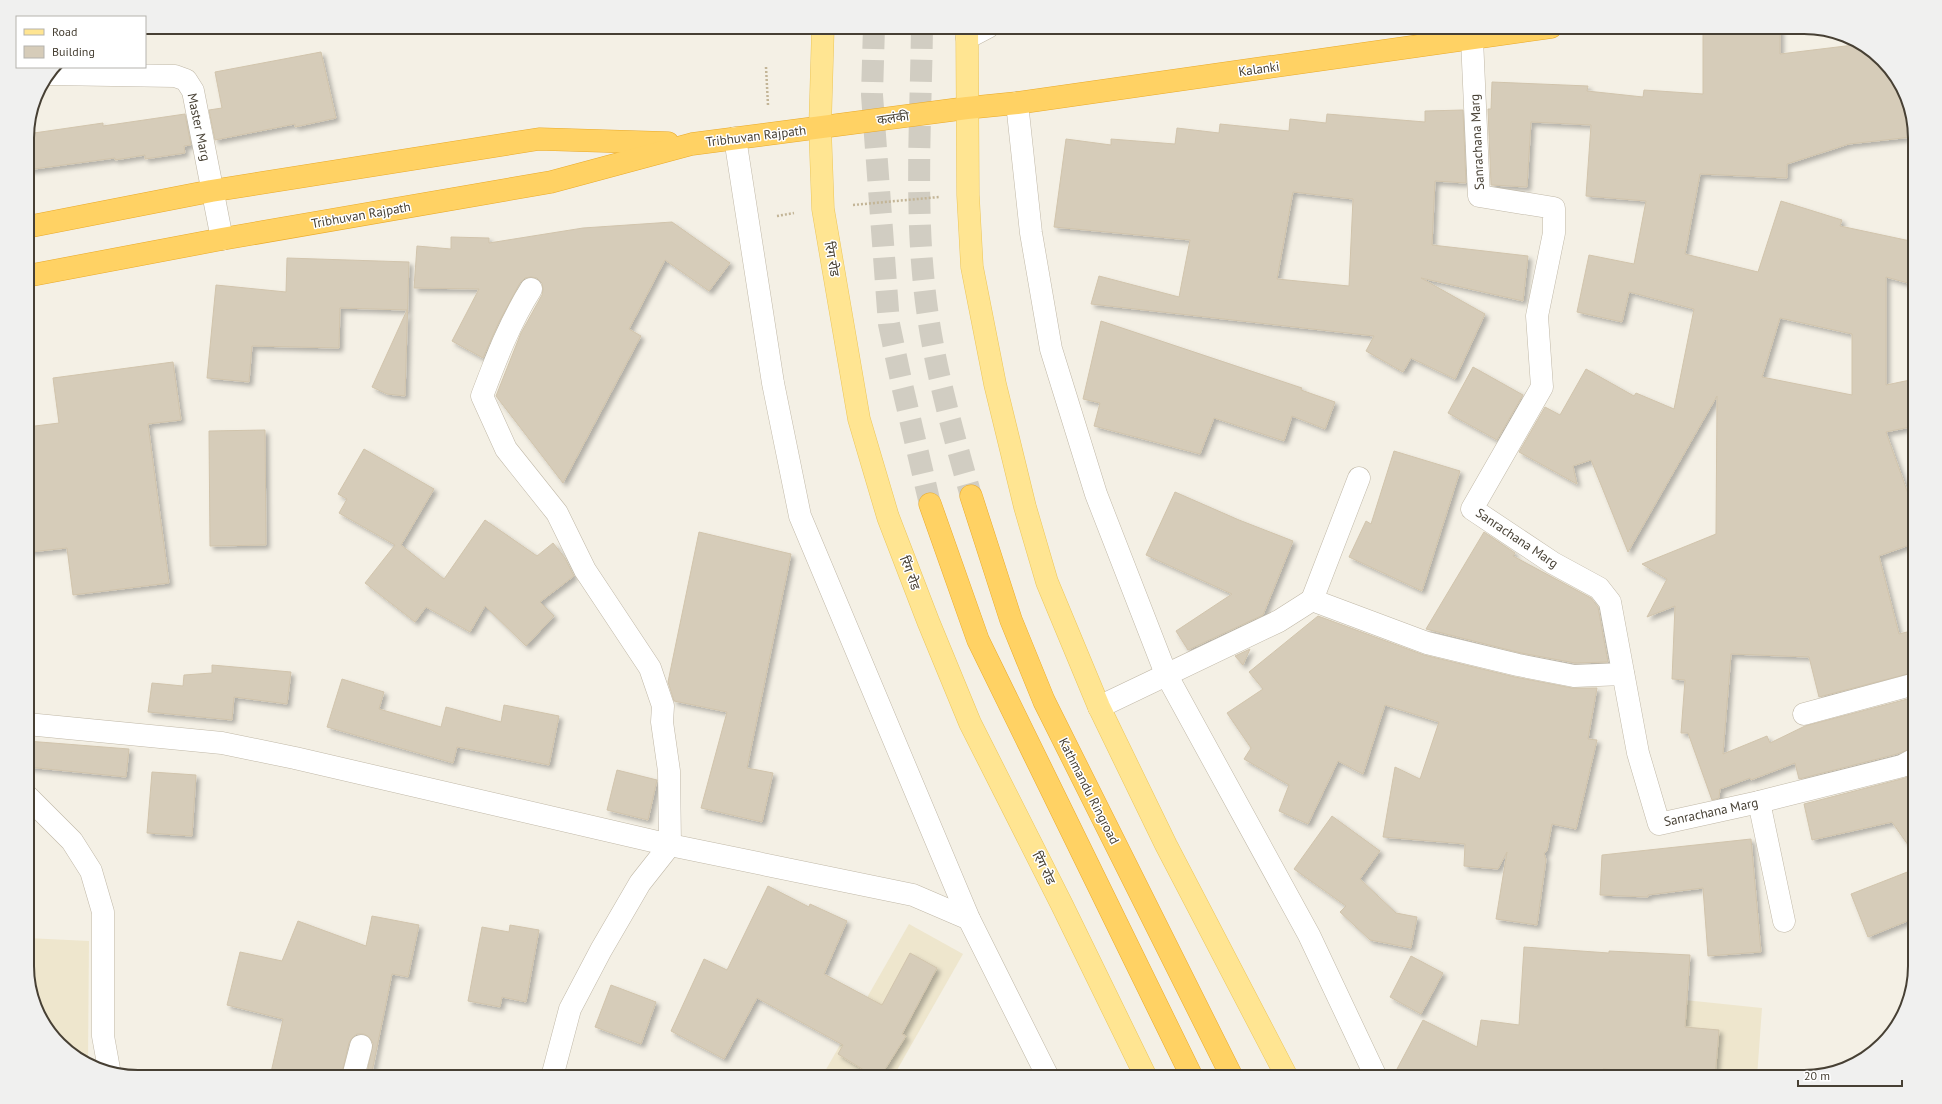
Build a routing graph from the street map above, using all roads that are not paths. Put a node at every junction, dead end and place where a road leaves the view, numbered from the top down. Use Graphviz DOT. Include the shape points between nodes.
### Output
graph roads {
  1 [pos="823,34"];
  2 [pos="967,34"];
  3 [pos="1500,34"];
  4 [pos="1472,39"];
  5 [pos="56,74"];
  6 [pos="1017,103"];
  7 [pos="967,108"];
  8 [pos="820,128"];
  9 [pos="735,138"];
  10 [pos="692,144"];
  11 [pos="211,191"];
  12 [pos="34,226"];
  13 [pos="222,239"];
  14 [pos="34,275"];
  15 [pos="531,289"];
  16 [pos="1359,478"];
  17 [pos="971,496"];
  18 [pos="930,504"];
  19 [pos="1312,600"];
  20 [pos="1166,674"];
  21 [pos="1623,674"];
  22 [pos="1908,686"];
  23 [pos="1099,707"];
  24 [pos="1804,714"];
  25 [pos="34,725"];
  26 [pos="1908,763"];
  27 [pos="1759,802"];
  28 [pos="34,803"];
  29 [pos="670,845"];
  30 [pos="969,919"];
  31 [pos="1784,921"];
  32 [pos="361,1046"];
  33 [pos="108,1065"];
  34 [pos="355,1070"];
  35 [pos="554,1070"];
  36 [pos="1044,1070"];
  37 [pos="1143,1070"];
  38 [pos="1189,1070"];
  39 [pos="1228,1070"];
  40 [pos="1283,1070"];
  41 [pos="1373,1070"];
  1 -- 8 [label="main road, रिंग रोड"];
  2 -- 7 [label="main road"];
  3 -- 4 [label="highway, Kalanki"];
  4 -- 6 [label="highway, Kalanki"];
  4 -- 21 [label="street, Sanrachana Marg" via="1479,196 1554,208 1554,233 1537,316 1542,387 1472,509 1552,563 1599,588 1610,602"];
  5 -- 11 [label="street, Master Marg" via="175,76 186,80 193,91"];
  6 -- 7 [label="highway, Kalanki"];
  6 -- 20 [label="street" via="1032,233 1051,349 1096,494"];
  7 -- 8 [label="highway, कलंकी"];
  7 -- 23 [label="main road" via="972,267 995,384 1025,507 1047,582"];
  8 -- 9 [label="highway, Tribhuvan Rajpath"];
  8 -- 37 [label="main road, रिंग रोड" via="823,209 859,419 888,517 970,723"];
  9 -- 10 [label="highway, Tribhuvan Rajpath"];
  9 -- 30 [label="street" via="773,383 800,516"];
  10 -- 11 [label="highway, Tribhuvan Rajpath" via="539,139"];
  10 -- 13 [label="highway, Tribhuvan Rajpath" via="551,182"];
  11 -- 12 [label="highway, Tribhuvan Rajpath"];
  11 -- 13 [label="street, Master Marg"];
  13 -- 14 [label="highway, Tribhuvan Rajpath"];
  15 -- 29 [label="street" via="498,353 482,396 506,449 557,513 585,570 650,668 663,706 662,722 669,770"];
  16 -- 19 [label="street"];
  17 -- 39 [label="highway, Kathmandu Ringroad" via="1011,620 1044,701"];
  18 -- 38 [label="highway" via="978,640"];
  19 -- 20 [label="street" via="1279,621"];
  19 -- 21 [label="street" via="1427,643 1574,676"];
  20 -- 23 [label="street"];
  20 -- 41 [label="street" via="1309,935"];
  21 -- 27 [label="street, Sanrachana Marg" via="1638,753 1659,824"];
  22 -- 24 [label="street"];
  23 -- 40 [label="main road" via="1166,845"];
  25 -- 29 [label="street" via="222,743"];
  26 -- 27 [label="street, Sanrachana Marg"];
  27 -- 31 [label="street"];
  28 -- 33 [label="street" via="72,841 91,871 103,912 103,1036"];
  29 -- 30 [label="street" via="913,895"];
  29 -- 35 [label="street" via="640,883 570,1009"];
  30 -- 36 [label="street"];
  32 -- 34 [label="street"];
}
